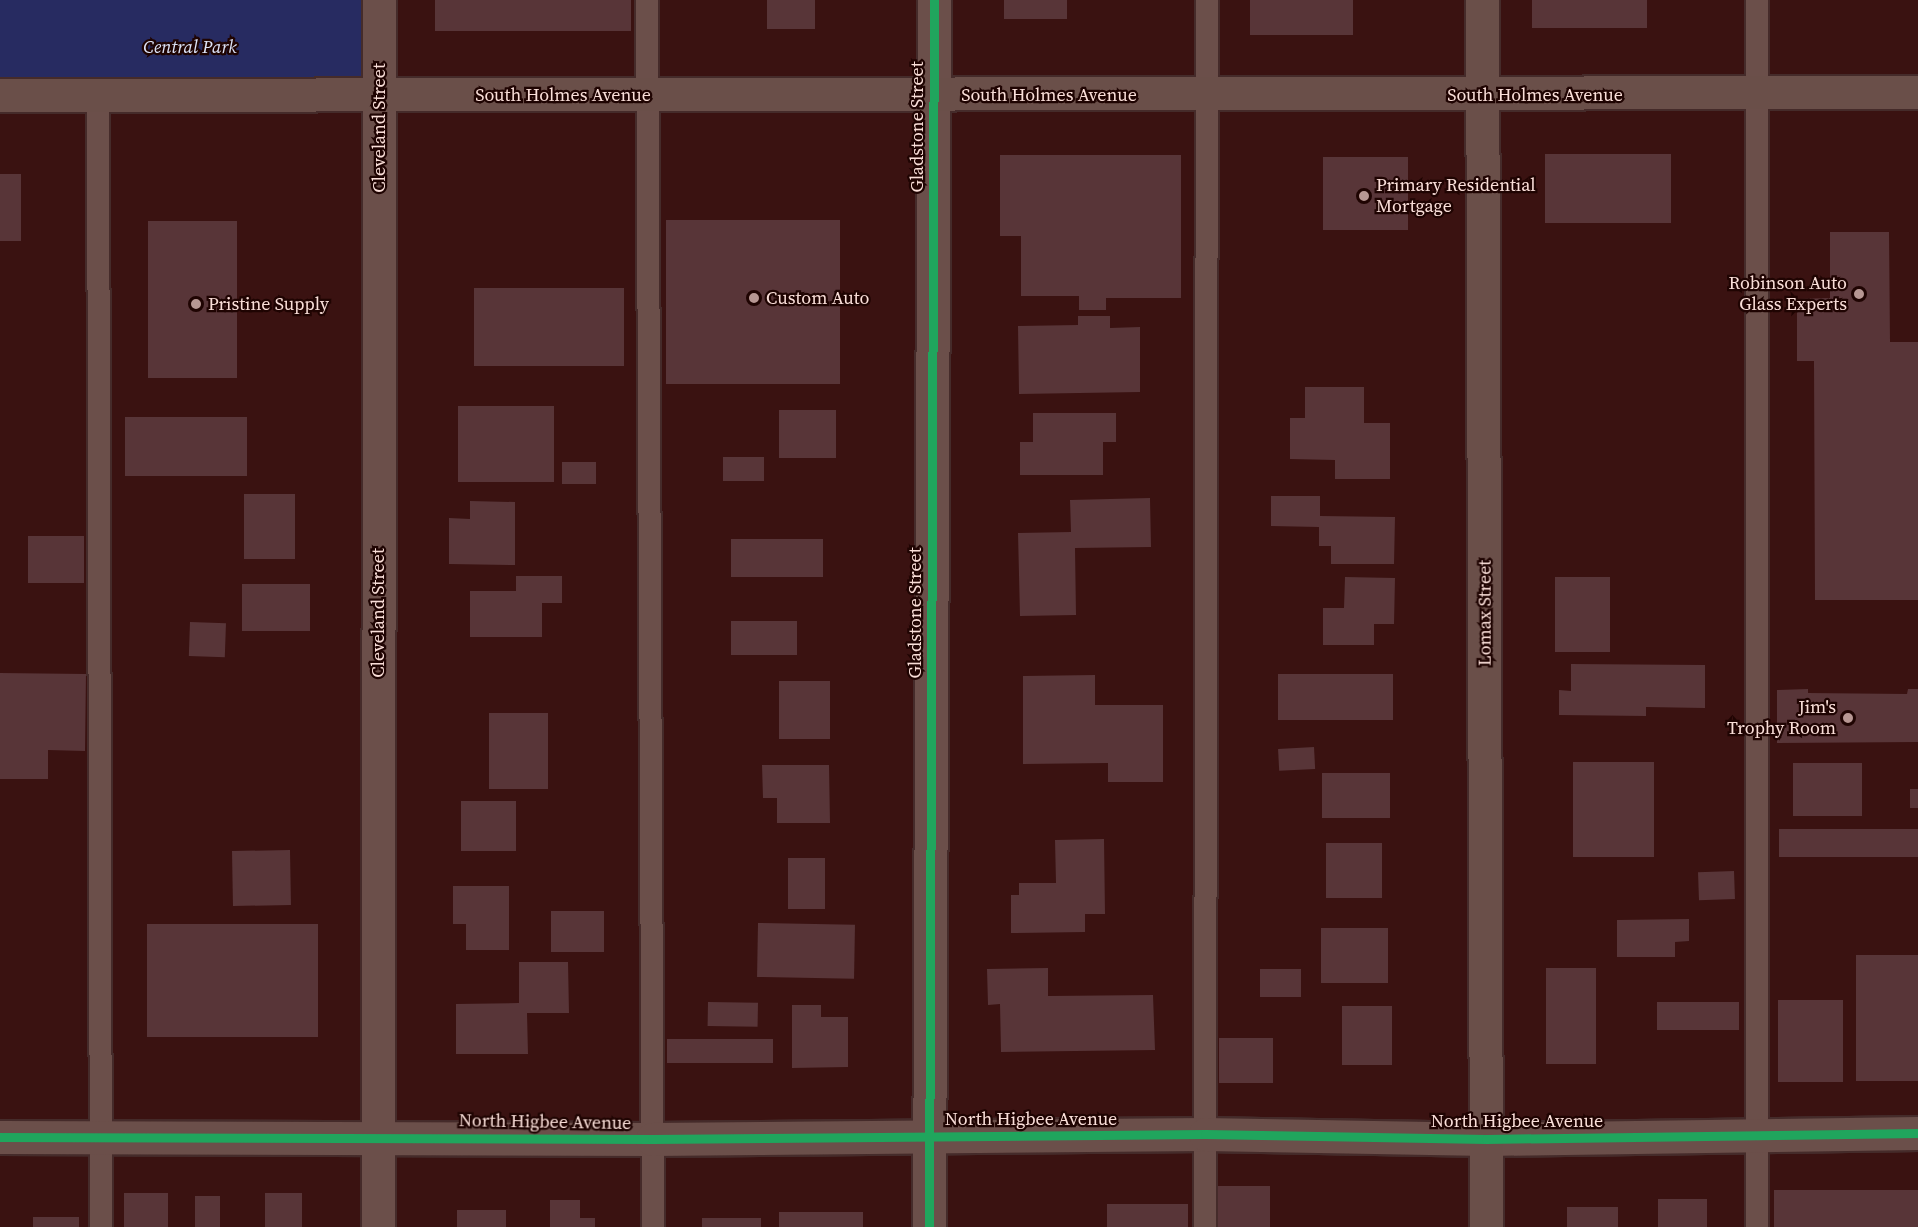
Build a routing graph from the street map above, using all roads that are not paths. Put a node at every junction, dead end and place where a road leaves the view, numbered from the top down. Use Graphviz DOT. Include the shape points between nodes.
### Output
graph roads {
  1 [pos="379,0"];
  2 [pos="647,0"];
  3 [pos="934,0"];
  4 [pos="1207,0"];
  5 [pos="1482,0"];
  6 [pos="1757,0"];
  7 [pos="1918,92"];
  8 [pos="379,93"];
  9 [pos="1757,93"];
  10 [pos="0,95"];
  11 [pos="934,95"];
  12 [pos="98,96"];
  13 [pos="647,96"];
  14 [pos="1207,96"];
  15 [pos="1482,96"];
  16 [pos="1918,1133"];
  17 [pos="1205,1134"];
  18 [pos="1757,1135"];
  19 [pos="378,1136"];
  20 [pos="929,1136"];
  21 [pos="0,1137"];
  22 [pos="100,1137"];
  23 [pos="652,1139"];
  24 [pos="1486,1139"];
  25 [pos="101,1227"];
  26 [pos="378,1227"];
  27 [pos="652,1227"];
  28 [pos="930,1227"];
  29 [pos="1205,1227"];
  30 [pos="1486,1227"];
  31 [pos="1757,1227"];
  1 -- 8 [label="street, Cleveland Street"];
  2 -- 13 [label="lane"];
  3 -- 11 [label="street, Gladstone Street"];
  4 -- 14 [label="lane"];
  5 -- 15 [label="main road, Lomax Street"];
  6 -- 9 [label="lane"];
  7 -- 9 [label="main road, South Holmes Avenue"];
  8 -- 12 [label="main road, South Holmes Avenue"];
  8 -- 13 [label="main road, South Holmes Avenue"];
  8 -- 19 [label="street, Cleveland Street"];
  9 -- 15 [label="main road, South Holmes Avenue"];
  9 -- 18 [label="lane"];
  10 -- 12 [label="main road, South Holmes Avenue"];
  11 -- 13 [label="main road, South Holmes Avenue"];
  11 -- 14 [label="main road, South Holmes Avenue"];
  11 -- 20 [label="street, Gladstone Street"];
  12 -- 22 [label="lane"];
  13 -- 23 [label="lane"];
  14 -- 15 [label="main road, South Holmes Avenue"];
  14 -- 17 [label="lane"];
  15 -- 24 [label="main road, Lomax Street"];
  16 -- 18 [label="street, North Higbee Avenue"];
  17 -- 20 [label="street, North Higbee Avenue"];
  17 -- 24 [label="street, North Higbee Avenue"];
  17 -- 29 [label="lane"];
  18 -- 24 [label="street, North Higbee Avenue"];
  18 -- 31 [label="lane"];
  19 -- 22 [label="street, North Higbee Avenue"];
  19 -- 23 [label="street, North Higbee Avenue"];
  19 -- 26 [label="street, Cleveland Street"];
  20 -- 23 [label="street, North Higbee Avenue"];
  20 -- 28 [label="street, Gladstone Street"];
  21 -- 22 [label="street, North Higbee Avenue"];
  22 -- 25 [label="lane"];
  23 -- 27 [label="lane"];
  24 -- 30 [label="main road, Lomax Street"];
}
